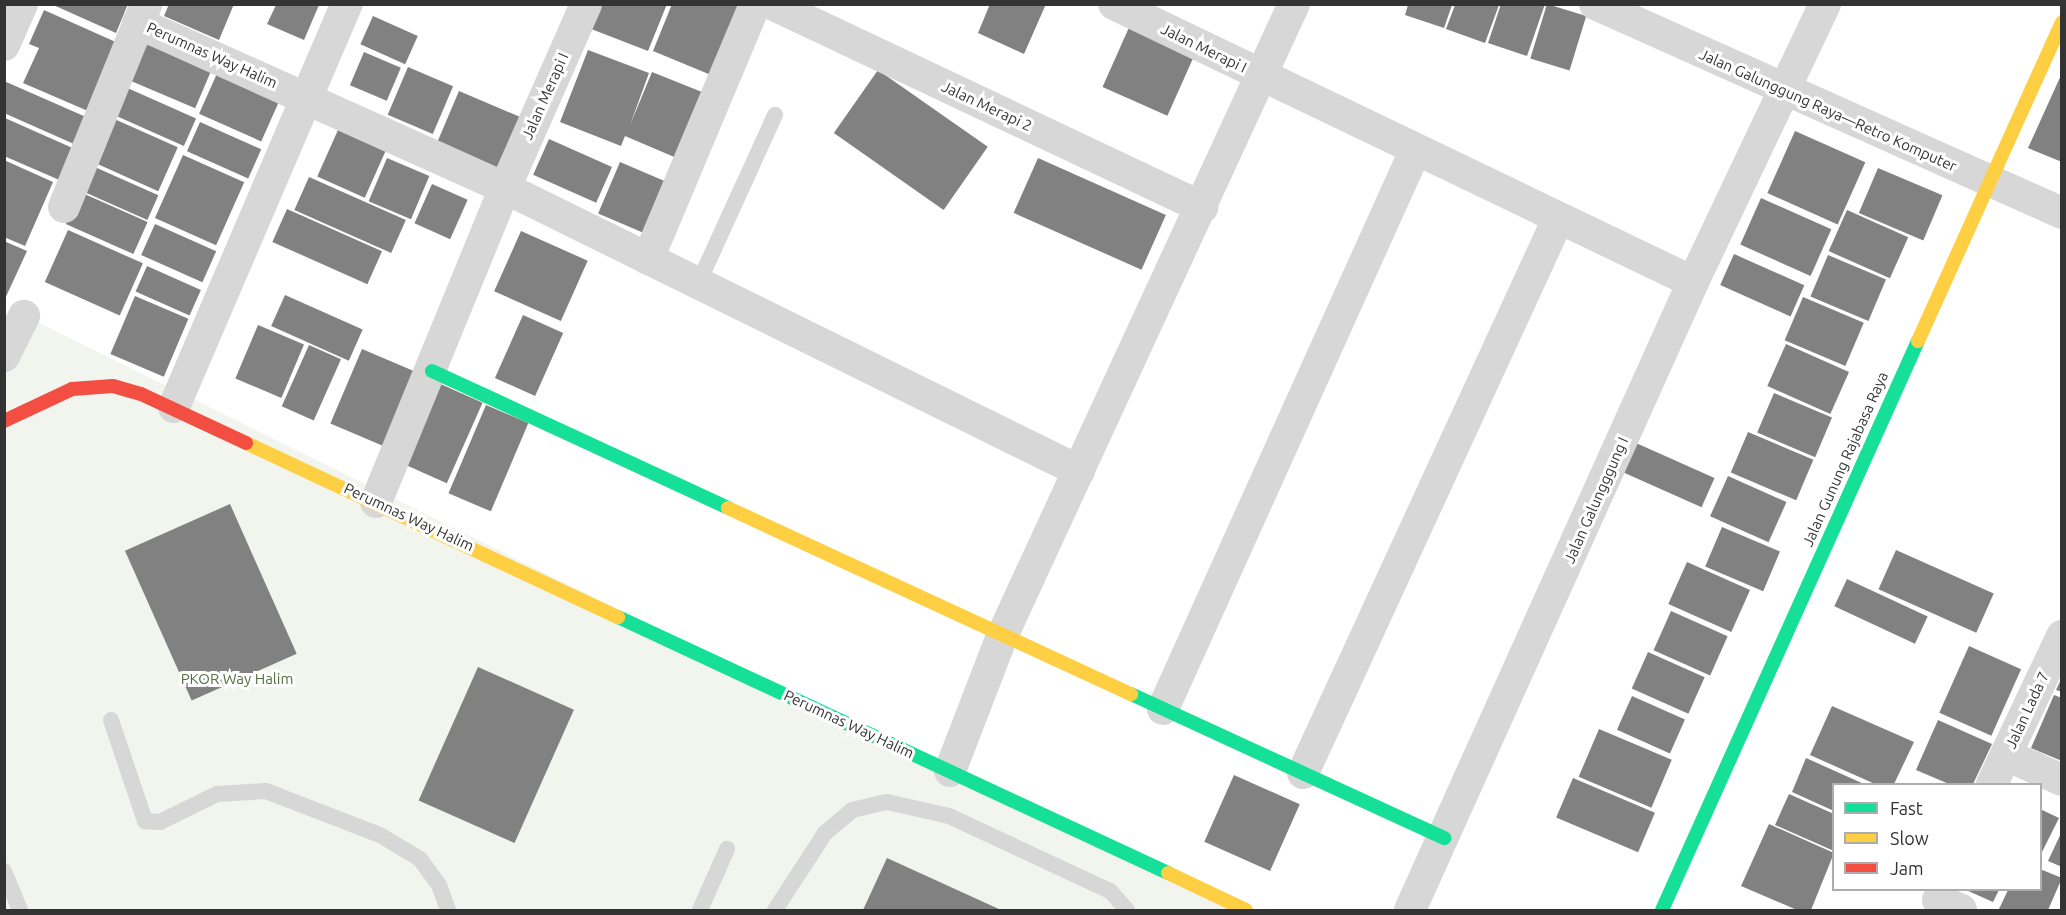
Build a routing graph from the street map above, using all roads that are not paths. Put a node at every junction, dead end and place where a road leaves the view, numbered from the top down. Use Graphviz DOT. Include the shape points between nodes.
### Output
graph roads {
  1 [pos="22,4"];
  2 [pos="347,4"];
  3 [pos="586,4"];
  4 [pos="755,4"];
  5 [pos="772,4"];
  6 [pos="1114,4"];
  7 [pos="1294,4"];
  8 [pos="1595,4"];
  9 [pos="1825,4"];
  10 [pos="142,14"];
  11 [pos="2061,22"];
  12 [pos="4,45"];
  13 [pos="1262,75"];
  14 [pos="1784,90"];
  15 [pos="305,96"];
  16 [pos="775,115"];
  17 [pos="1416,149"];
  18 [pos="1988,182"];
  19 [pos="505,188"];
  20 [pos="64,207"];
  21 [pos="1202,207"];
  22 [pos="2061,213"];
  23 [pos="1558,219"];
  24 [pos="648,259"];
  25 [pos="1693,282"];
  26 [pos="698,284"];
  27 [pos="24,316"];
  28 [pos="4,356"];
  29 [pos="432,371"];
  30 [pos="174,407"];
  31 [pos="4,421"];
  32 [pos="1078,471"];
  33 [pos="376,502"];
  34 [pos="1003,634"];
  35 [pos="2061,636"];
  36 [pos="1163,708"];
  37 [pos="111,720"];
  38 [pos="2006,755"];
  39 [pos="950,771"];
  40 [pos="1303,773"];
  41 [pos="2061,780"];
  42 [pos="1992,783"];
  43 [pos="1444,838"];
  44 [pos="727,849"];
  45 [pos="6,879"];
  46 [pos="20,910"];
  47 [pos="448,910"];
  48 [pos="700,910"];
  49 [pos="775,910"];
  50 [pos="1127,910"];
  51 [pos="1246,910"];
  52 [pos="1410,910"];
  53 [pos="1662,910"];
  1 -- 12 [label="street"];
  2 -- 15 [label="street"];
  3 -- 19 [label="street, Jalan Merapi I"];
  4 -- 24 [label="street"];
  5 -- 21 [label="street, Jalan Merapi 2"];
  6 -- 13 [label="street, Jalan Merapi I"];
  7 -- 13 [label="street"];
  8 -- 14 [label="street, Jalan Galunggung Raya—Retro Komputer"];
  9 -- 14 [label="street, Jalan Galungggung I"];
  10 -- 15 [label="street, Perumnas Way Halim"];
  10 -- 20 [label="street"];
  11 -- 18 [label="street, Jalan Gunung Rajabasa Raya"];
  13 -- 17 [label="street, Jalan Merapi I"];
  13 -- 21 [label="street"];
  14 -- 18 [label="street, Jalan Galunggung Raya—Retro Komputer"];
  14 -- 25 [label="street, Jalan Galungggung I"];
  15 -- 19 [label="street, Perumnas Way Halim"];
  15 -- 30 [label="street"];
  16 -- 26 [label="lane"];
  17 -- 23 [label="street, Jalan Merapi I"];
  17 -- 36 [label="street"];
  18 -- 22 [label="street, Jalan Galunggung Raya—Retro Komputer"];
  18 -- 53 [label="street, Jalan Gunung Rajabasa Raya"];
  19 -- 24 [label="street, Perumnas Way Halim"];
  19 -- 29 [label="street, Jalan Merapi I"];
  21 -- 32 [label="street"];
  23 -- 25 [label="street, Jalan Merapi I"];
  23 -- 40 [label="street"];
  24 -- 26 [label="street, Perumnas Way Halim"];
  25 -- 43 [label="street, Jalan Galungggung I"];
  26 -- 32 [label="street, Perumnas Way Halim"];
  27 -- 28 [label="street"];
  29 -- 33 [label="street, Jalan Merapi I"];
  29 -- 34 [label="street"];
  30 -- 31 [label="street, Perumnas Way Halim" via="113,386 72,388"];
  30 -- 33 [label="street, Perumnas Way Halim"];
  32 -- 34 [label="street"];
  33 -- 39 [label="street, Perumnas Way Halim"];
  34 -- 36 [label="street"];
  34 -- 39 [label="street"];
  35 -- 38 [label="street, Jalan Lada 7"];
  36 -- 40 [label="street"];
  37 -- 47 [label="lane" via="145,821 160,822 217,794 266,791 380,835 420,859 439,885"];
  38 -- 41 [label="street"];
  38 -- 42 [label="street, Jalan Lada 7"];
  39 -- 51 [label="street, Perumnas Way Halim"];
  40 -- 43 [label="street"];
  43 -- 52 [label="street, Jalan Galungggung I"];
  44 -- 48 [label="lane"];
  45 -- 46 [label="lane"];
  49 -- 50 [label="lane" via="825,834 852,810 887,802 949,816 1110,891"];
}
